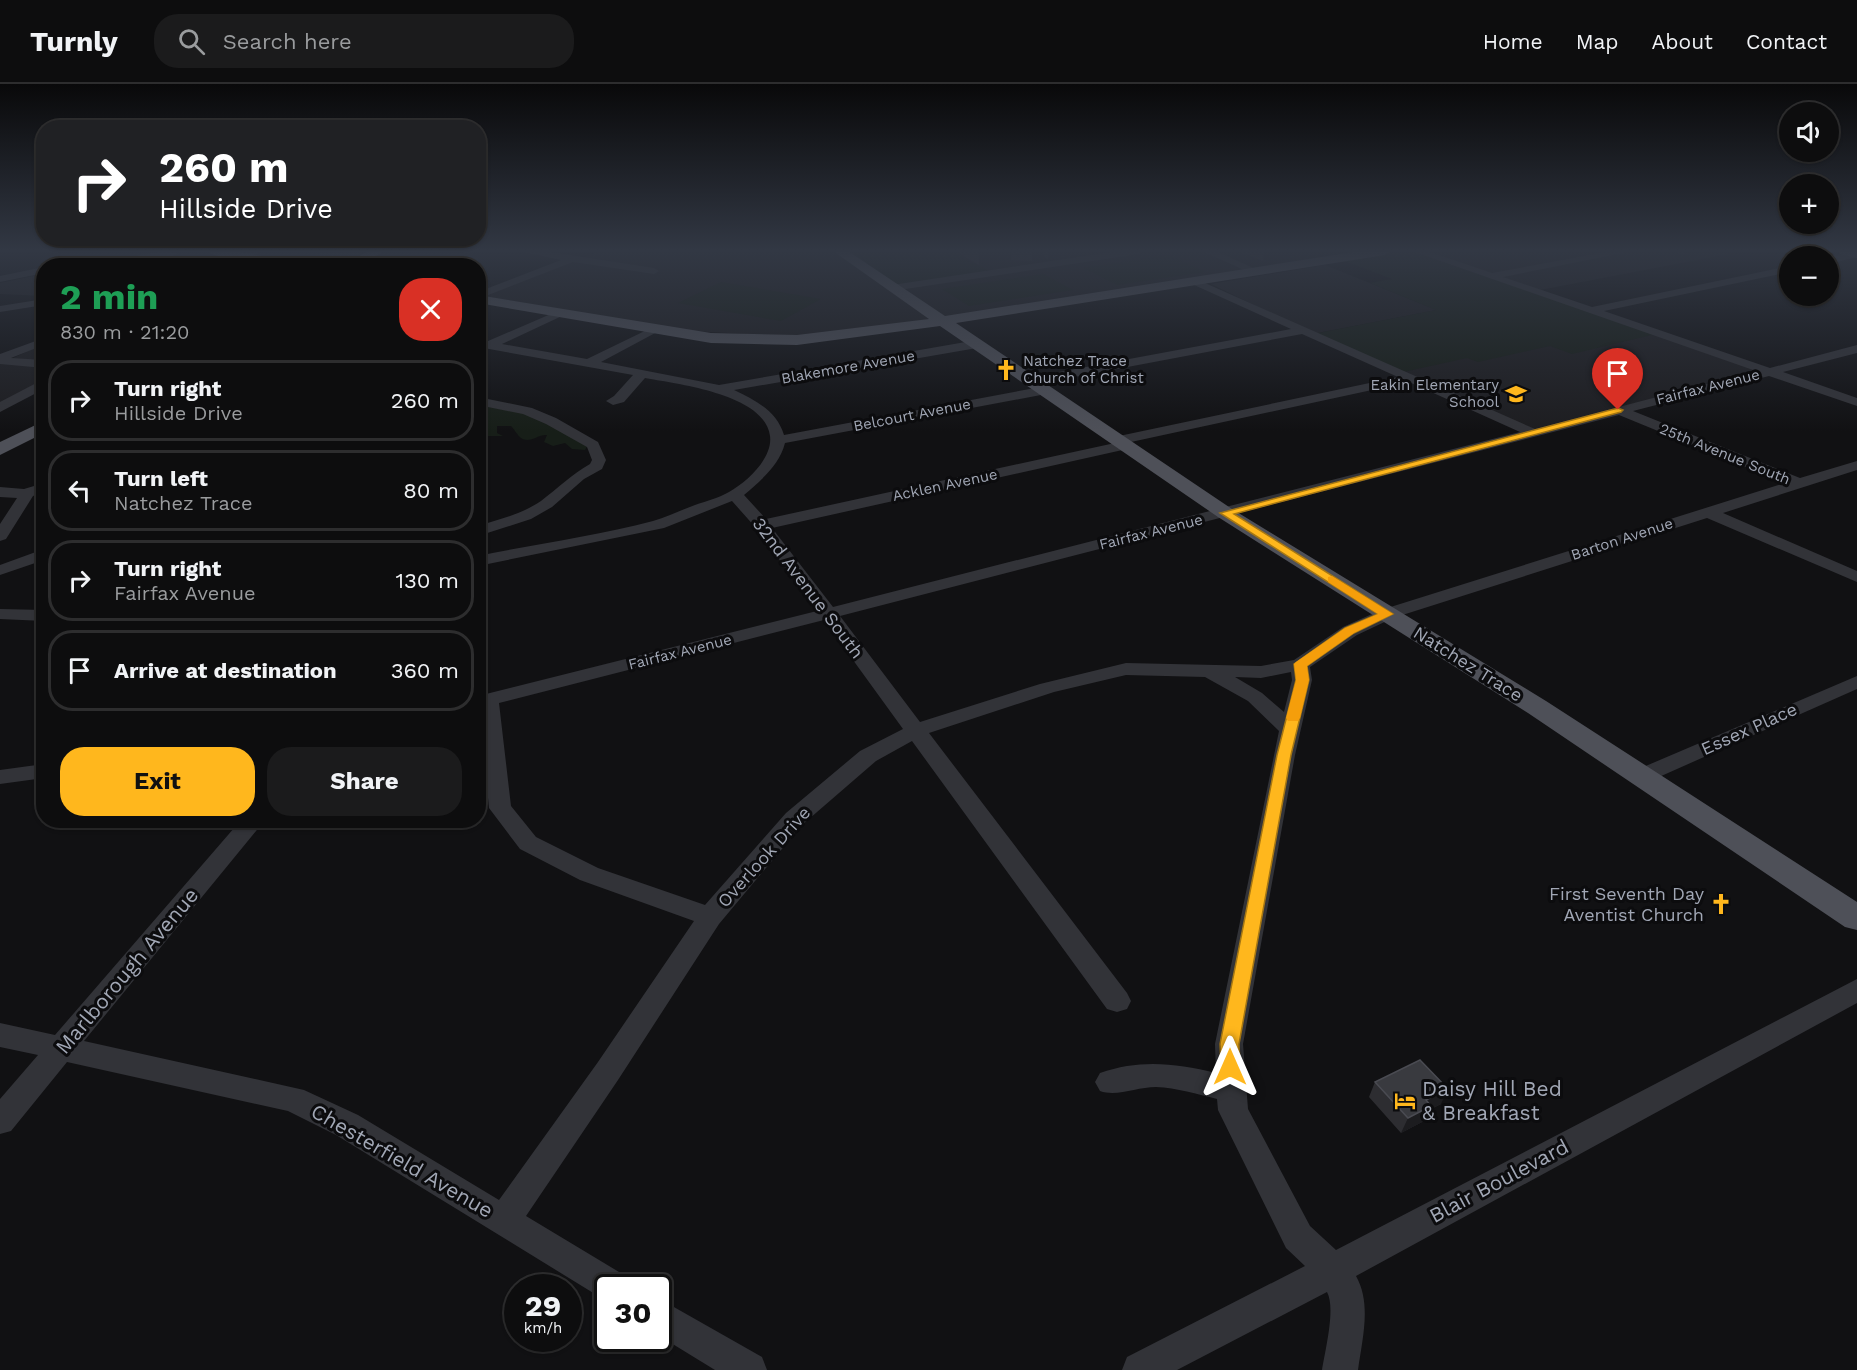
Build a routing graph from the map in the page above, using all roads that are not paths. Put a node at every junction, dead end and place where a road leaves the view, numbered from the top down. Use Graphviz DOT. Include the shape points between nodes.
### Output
graph roads {
  1 [pos="550,311"];
  2 [pos="929,311"];
  3 [pos="1009,311"];
  4 [pos="1261,311"];
  5 [pos="1589,311"];
  6 [pos="560,313"];
  7 [pos="945,321"];
  8 [pos="653,330"];
  9 [pos="1303,330"];
  10 [pos="486,343"];
  11 [pos="36,344"];
  12 [pos="486,344"];
  13 [pos="977,344"];
  14 [pos="1857,349"];
  15 [pos="0,359"];
  16 [pos="36,363"];
  17 [pos="589,363"];
  18 [pos="1768,372"];
  19 [pos="642,373"];
  20 [pos="1411,378"];
  21 [pos="1032,381"];
  22 [pos="36,388"];
  23 [pos="719,389"];
  24 [pos="1046,390"];
  25 [pos="613,401"];
  26 [pos="1857,402"];
  27 [pos="486,403"];
  28 [pos="0,408"];
  29 [pos="1618,410"];
  30 [pos="36,430"];
  31 [pos="1531,432"];
  32 [pos="778,440"];
  33 [pos="1123,443"];
  34 [pos="0,449"];
  35 [pos="1855,468"];
  36 [pos="1799,483"];
  37 [pos="36,490"];
  38 [pos="0,492"];
  39 [pos="25,494"];
  40 [pos="740,501"];
  41 [pos="1708,512"];
  42 [pos="1225,513"];
  43 [pos="762,525"];
  44 [pos="486,528"];
  45 [pos="0,536"];
  46 [pos="36,557"];
  47 [pos="486,559"];
  48 [pos="0,570"];
  49 [pos="1857,577"];
  50 [pos="0,614"];
  51 [pos="1387,614"];
  52 [pos="829,615"];
  53 [pos="36,616"];
  54 [pos="1300,664"];
  55 [pos="1209,670"];
  56 [pos="1857,682"];
  57 [pos="486,701"];
  58 [pos="486,714"];
  59 [pos="1290,729"];
  60 [pos="916,730"];
  61 [pos="36,772"];
  62 [pos="1642,776"];
  63 [pos="0,777"];
  64 [pos="247,828"];
  65 [pos="710,917"];
  66 [pos="1857,918"];
  67 [pos="1857,990"];
  68 [pos="1117,1000"];
  69 [pos="0,1035"];
  70 [pos="61,1050"];
  71 [pos="1110,1082"];
  72 [pos="1232,1090"];
  73 [pos="0,1120"];
  74 [pos="503,1221"];
  75 [pos="1333,1270"];
  76 [pos="594,1276"];
  77 [pos="672,1323"];
  78 [pos="749,1370"];
  79 [pos="1140,1370"];
  80 [pos="1340,1370"];
  1 -- 6 [label="main road"];
  2 -- 7 [label="main road, Natchez Trace"];
  3 -- 7 [label="main road"];
  4 -- 9 [label="street"];
  5 -- 18 [label="street"];
  6 -- 8 [label="main road"];
  6 -- 10 [label="street"];
  7 -- 8 [label="main road" via="797,340 711,338"];
  7 -- 13 [label="main road, Natchez Trace"];
  8 -- 17 [label="street"];
  9 -- 20 [label="street"];
  9 -- 21 [label="street"];
  11 -- 15 [label="street"];
  12 -- 17 [label="street"];
  13 -- 21 [label="main road, Natchez Trace"];
  13 -- 23 [label="street, Blakemore Avenue"];
  14 -- 18 [label="street, Fairfax Avenue"];
  15 -- 16 [label="street"];
  17 -- 19 [label="street"];
  18 -- 26 [label="street"];
  18 -- 29 [label="street, Fairfax Avenue"];
  19 -- 23 [label="street"];
  19 -- 25 [label="street"];
  20 -- 31 [label="street"];
  20 -- 33 [label="street, Acklen Avenue"];
  21 -- 24 [label="main road, Natchez Trace"];
  22 -- 28 [label="street"];
  23 -- 32 [label="street" via="764,414"];
  24 -- 32 [label="street, Belcourt Avenue"];
  24 -- 33 [label="main road, Natchez Trace"];
  27 -- 44 [label="street" via="527,411 551,421 593,445 599,460 597,466 546,504 525,516"];
  29 -- 31 [label="street, Fairfax Avenue"];
  29 -- 36 [label="street, 25th Avenue South"];
  30 -- 34 [label="main road"];
  31 -- 42 [label="street, Fairfax Avenue"];
  32 -- 40 [label="street" via="768,464"];
  33 -- 42 [label="main road, Natchez Trace"];
  33 -- 43 [label="street, Acklen Avenue"];
  35 -- 36 [label="street, Barton Avenue"];
  36 -- 41 [label="street, Barton Avenue"];
  37 -- 39 [label="street"];
  38 -- 39 [label="street"];
  39 -- 45 [label="street"];
  40 -- 43 [label="street, 32nd Avenue South"];
  40 -- 47 [label="street" via="658,525"];
  41 -- 49 [label="street"];
  41 -- 51 [label="street, Barton Avenue"];
  42 -- 51 [label="main road, Natchez Trace"];
  42 -- 52 [label="street, Fairfax Avenue"];
  43 -- 52 [label="street, 32nd Avenue South"];
  46 -- 48 [label="street"];
  50 -- 53 [label="street"];
  51 -- 54 [label="street, Barton Avenue" via="1350,631"];
  51 -- 62 [label="main road, Natchez Trace"];
  52 -- 57 [label="street, Fairfax Avenue"];
  52 -- 60 [label="street, 32nd Avenue South"];
  54 -- 55 [label="street, Overlook Drive" via="1261,672"];
  54 -- 59 [label="street" via="1302,680"];
  55 -- 59 [label="street" via="1254,698"];
  55 -- 60 [label="street, Overlook Drive" via="1126,669 1047,688"];
  56 -- 62 [label="street, Essex Place"];
  58 -- 65 [label="street" via="500,808 528,843 589,874"];
  59 -- 72 [label="street" via="1229,1044"];
  60 -- 65 [label="street, Overlook Drive" via="868,756 794,819"];
  60 -- 68 [label="street, 32nd Avenue South"];
  61 -- 63 [label="street"];
  62 -- 66 [label="main road, Natchez Trace"];
  64 -- 70 [label="street, Marlborough Avenue"];
  65 -- 74 [label="street, Overlook Drive"];
  67 -- 75 [label="street, Blair Boulevard"];
  69 -- 70 [label="street, Chesterfield Avenue"];
  70 -- 73 [label="street, Marlborough Avenue"];
  70 -- 74 [label="street, Chesterfield Avenue" via="293,1099 347,1125"];
  71 -- 72 [label="street" via="1123,1077 1163,1074"];
  72 -- 75 [label="street" via="1233,1110 1298,1237"];
  74 -- 76 [label="street, Chesterfield Avenue"];
  75 -- 79 [label="street, Blair Boulevard"];
  75 -- 80 [label="street" via="1347,1294"];
  77 -- 78 [label="street"];
}
